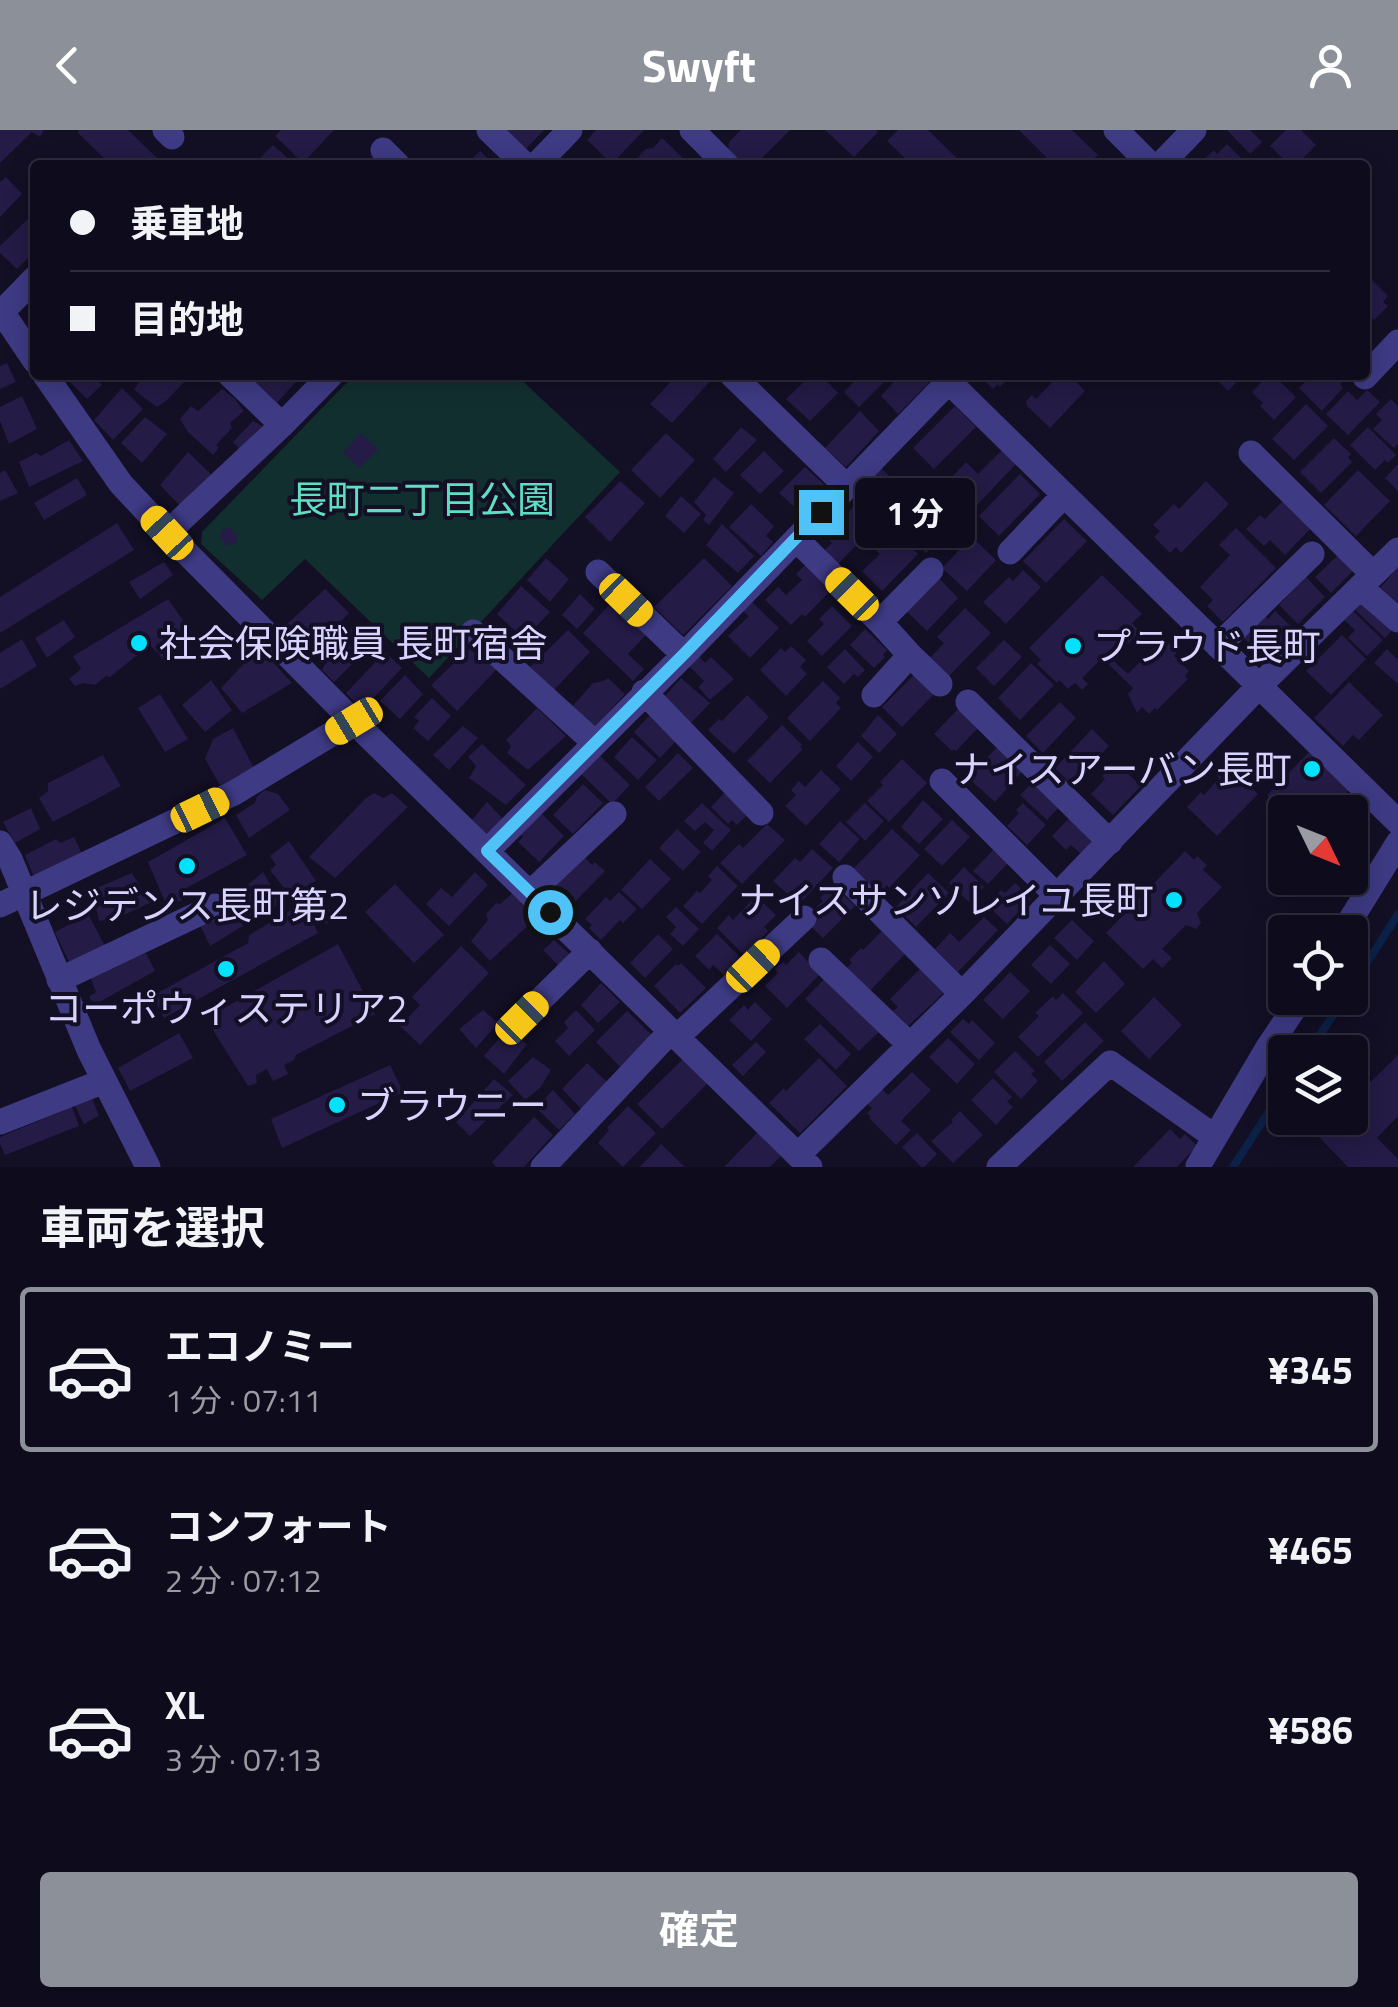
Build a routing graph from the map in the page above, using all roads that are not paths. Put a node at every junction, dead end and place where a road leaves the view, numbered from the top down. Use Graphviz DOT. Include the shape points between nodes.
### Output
graph roads {
  1 [pos="489,130"];
  2 [pos="570,130"];
  3 [pos="692,130"];
  4 [pos="1116,130"];
  5 [pos="1194,130"];
  6 [pos="521,160"];
  7 [pos="541,160"];
  8 [pos="722,160"];
  9 [pos="1146,160"];
  10 [pos="1165,160"];
  11 [pos="30,283"];
  12 [pos="1,310"];
  13 [pos="1398,342"];
  14 [pos="30,354"];
  15 [pos="1370,373"];
  16 [pos="48,380"];
  17 [pos="235,380"];
  18 [pos="326,380"];
  19 [pos="737,380"];
  20 [pos="946,380"];
  21 [pos="952,380"];
  22 [pos="282,425"];
  23 [pos="1251,453"];
  24 [pos="846,486"];
  25 [pos="1064,495"];
  26 [pos="167,533"];
  27 [pos="796,539"];
  28 [pos="1398,550"];
  29 [pos="1010,552"];
  30 [pos="1312,554"];
  31 [pos="931,570"];
  32 [pos="598,572"];
  33 [pos="1367,580"];
  34 [pos="1398,620"];
  35 [pos="880,622"];
  36 [pos="474,632"];
  37 [pos="1218,646"];
  38 [pos="684,654"];
  39 [pos="910,656"];
  40 [pos="940,684"];
  41 [pos="1260,685"];
  42 [pos="644,692"];
  43 [pos="874,695"];
  44 [pos="968,702"];
  45 [pos="354,721"];
  46 [pos="595,743"];
  47 [pos="942,781"];
  48 [pos="761,813"];
  49 [pos="614,814"];
  50 [pos="1398,822"];
  51 [pos="1110,842"];
  52 [pos="0,843"];
  53 [pos="1398,843"];
  54 [pos="487,851"];
  55 [pos="845,877"];
  56 [pos="530,893"];
  57 [pos="25,895"];
  58 [pos="1056,896"];
  59 [pos="0,905"];
  60 [pos="215,906"];
  61 [pos="1354,915"];
  62 [pos="804,918"];
  63 [pos="590,952"];
  64 [pos="821,960"];
  65 [pos="59,980"];
  66 [pos="962,994"];
  67 [pos="1289,1015"];
  68 [pos="522,1018"];
  69 [pos="674,1034"];
  70 [pos="910,1045"];
  71 [pos="104,1081"];
  72 [pos="0,1122"];
  73 [pos="1215,1137"];
  74 [pos="804,1161"];
  75 [pos="148,1167"];
  76 [pos="543,1167"];
  77 [pos="999,1167"];
  78 [pos="1198,1167"];
  1 -- 6 [label="street"];
  2 -- 7 [label="street"];
  3 -- 8 [label="street"];
  4 -- 9 [label="street"];
  5 -- 10 [label="street"];
  11 -- 12 [label="street"];
  12 -- 14 [label="street"];
  13 -- 15 [label="street"];
  16 -- 26 [label="street" via="121,484"];
  17 -- 22 [label="street"];
  18 -- 22 [label="street"];
  19 -- 24 [label="street"];
  20 -- 24 [label="street"];
  21 -- 25 [label="street"];
  22 -- 26 [label="street"];
  23 -- 33 [label="street"];
  24 -- 27 [label="street"];
  25 -- 29 [label="street"];
  25 -- 37 [label="street"];
  26 -- 45 [label="street"];
  27 -- 35 [label="street"];
  27 -- 38 [label="street"];
  28 -- 33 [label="street"];
  30 -- 37 [label="street"];
  31 -- 35 [label="street"];
  32 -- 38 [label="street"];
  33 -- 34 [label="street"];
  33 -- 41 [label="street"];
  35 -- 39 [label="street"];
  36 -- 46 [label="street"];
  37 -- 41 [label="street"];
  38 -- 42 [label="street"];
  39 -- 40 [label="street"];
  39 -- 43 [label="street"];
  41 -- 50 [label="street"];
  41 -- 51 [label="street"];
  42 -- 46 [label="street"];
  42 -- 48 [label="street"];
  44 -- 51 [label="street"];
  45 -- 54 [label="street"];
  45 -- 57 [label="street" via="234,793"];
  46 -- 54 [label="street"];
  47 -- 58 [label="street"];
  49 -- 56 [label="street"];
  51 -- 58 [label="street"];
  52 -- 57 [label="street"];
  53 -- 61 [label="street"];
  54 -- 56 [label="street"];
  55 -- 66 [label="street"];
  56 -- 63 [label="street"];
  57 -- 59 [label="street"];
  57 -- 65 [label="street"];
  58 -- 66 [label="street"];
  60 -- 65 [label="street"];
  62 -- 69 [label="street"];
  63 -- 68 [label="street"];
  63 -- 69 [label="street"];
  64 -- 70 [label="street"];
  65 -- 71 [label="street"];
  66 -- 70 [label="street"];
  67 -- 73 [label="street"];
  69 -- 74 [label="street"];
  69 -- 76 [label="street"];
  70 -- 74 [label="street"];
  71 -- 72 [label="street"];
  71 -- 75 [label="street"];
  73 -- 77 [label="street" via="1110,1064"];
  73 -- 78 [label="street"];
}
